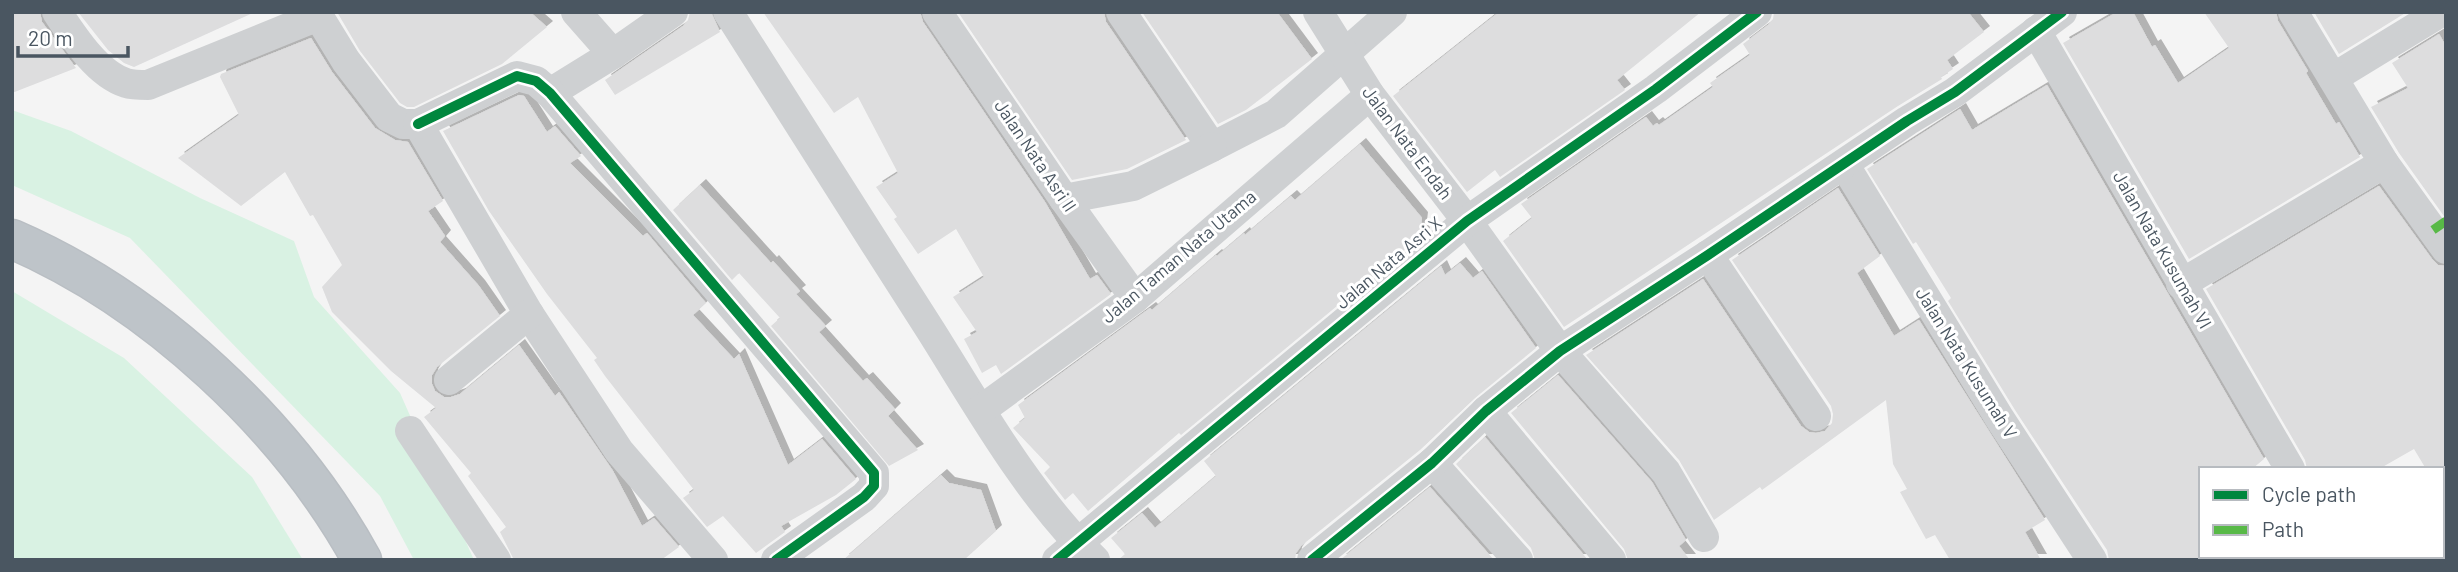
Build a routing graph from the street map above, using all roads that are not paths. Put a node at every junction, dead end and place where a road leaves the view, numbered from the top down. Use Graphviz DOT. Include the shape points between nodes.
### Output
graph roads {
  1 [pos="57,12"];
  2 [pos="576,12"];
  3 [pos="673,12"];
  4 [pos="728,12"];
  5 [pos="937,12"];
  6 [pos="1121,12"];
  7 [pos="1318,12"];
  8 [pos="1392,12"];
  9 [pos="1757,12"];
  10 [pos="2293,12"];
  11 [pos="2441,12"];
  12 [pos="317,14"];
  13 [pos="2049,19"];
  14 [pos="613,54"];
  15 [pos="1344,55"];
  16 [pos="2333,78"];
  17 [pos="550,93"];
  18 [pos="1370,95"];
  19 [pos="418,124"];
  20 [pos="1212,147"];
  21 [pos="2384,163"];
  22 [pos="1844,164"];
  23 [pos="1064,199"];
  24 [pos="1467,221"];
  25 [pos="2441,233"];
  26 [pos="12,239"];
  27 [pos="1708,255"];
  28 [pos="12,263"];
  29 [pos="2181,284"];
  30 [pos="1135,298"];
  31 [pos="529,314"];
  32 [pos="1560,351"];
  33 [pos="449,380"];
  34 [pos="981,410"];
  35 [pos="1486,411"];
  36 [pos="1816,416"];
  37 [pos="410,431"];
  38 [pos="1432,463"];
  39 [pos="2289,467"];
  40 [pos="1704,537"];
  41 [pos="1076,554"];
  42 [pos="337,560"];
  43 [pos="362,560"];
  44 [pos="496,560"];
  45 [pos="713,560"];
  46 [pos="776,560"];
  47 [pos="1312,560"];
  48 [pos="1518,560"];
  49 [pos="1611,560"];
  50 [pos="2092,560"];
  1 -- 12 [label="street" via="85,52 117,79 148,85"];
  2 -- 14 [label="street"];
  3 -- 14 [label="street"];
  4 -- 34 [label="street"];
  5 -- 23 [label="street, Jalan Nata Asri II"];
  6 -- 20 [label="street"];
  7 -- 15 [label="street, Jalan Nata Endah"];
  8 -- 15 [label="street"];
  9 -- 24 [label="street, Jalan Nata Asri X"];
  10 -- 16 [label="street"];
  11 -- 16 [label="street"];
  12 -- 19 [label="street" via="345,61 389,117 403,124"];
  13 -- 22 [label="street" via="1955,92"];
  13 -- 29 [label="street, Jalan Nata Kusumah VI"];
  14 -- 17 [label="street"];
  15 -- 18 [label="street, Jalan Nata Endah"];
  15 -- 20 [label="street" via="1276,114"];
  16 -- 21 [label="street"];
  17 -- 19 [label="street" via="536,81 517,76"];
  17 -- 46 [label="street" via="874,473 874,486 864,497"];
  18 -- 24 [label="street, Jalan Nata Endah"];
  18 -- 30 [label="street, Jalan Taman Nata Utama"];
  19 -- 31 [label="street"];
  20 -- 23 [label="street" via="1133,186"];
  21 -- 25 [label="street"];
  21 -- 29 [label="street"];
  22 -- 27 [label="street"];
  22 -- 50 [label="street, Jalan Nata Kusumah V"];
  23 -- 30 [label="street, Jalan Nata Asri II"];
  24 -- 32 [label="street, Jalan Nata Endah"];
  24 -- 41 [label="street, Jalan Nata Asri X"];
  26 -- 43 [label="highway" via="51,256 186,346 267,427 341,521"];
  27 -- 32 [label="street"];
  27 -- 36 [label="street"];
  28 -- 42 [label="highway" via="53,283 142,344 238,428"];
  29 -- 39 [label="street, Jalan Nata Kusumah VI"];
  30 -- 34 [label="street, Jalan Taman Nata Utama"];
  31 -- 33 [label="street"];
  31 -- 45 [label="street" via="618,451"];
  32 -- 35 [label="street"];
  32 -- 40 [label="street, Jalan Nata Endah" via="1666,472"];
  34 -- 41 [label="street"];
  35 -- 38 [label="street"];
  35 -- 49 [label="street"];
  37 -- 44 [label="street"];
  38 -- 47 [label="street"];
  38 -- 48 [label="street"];
}
